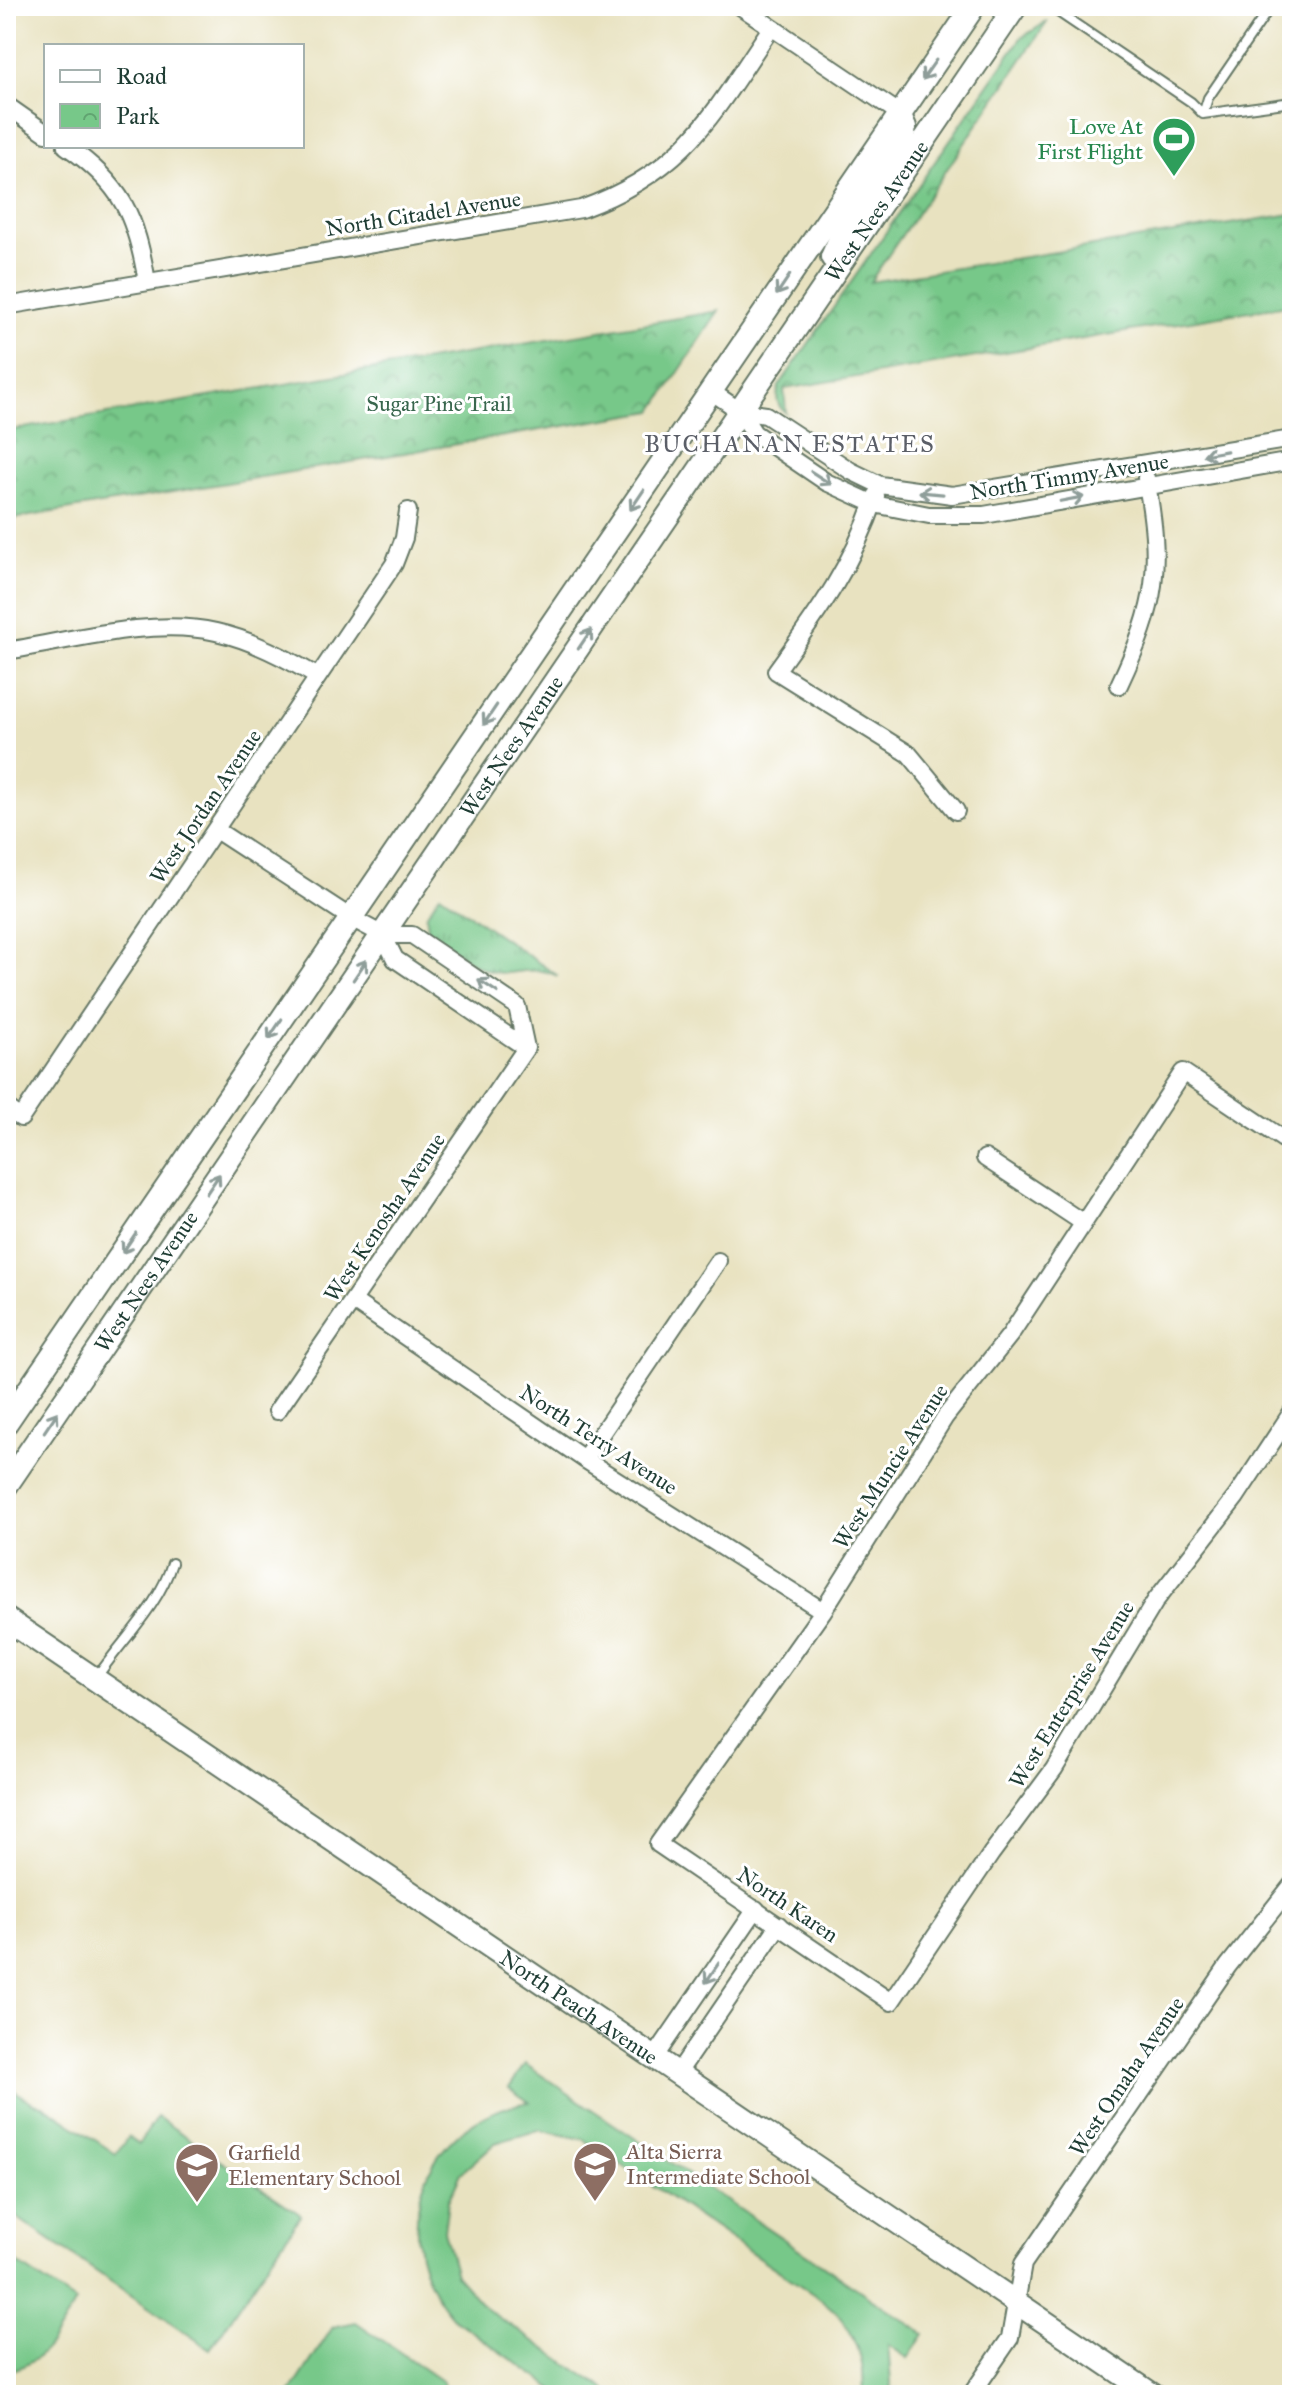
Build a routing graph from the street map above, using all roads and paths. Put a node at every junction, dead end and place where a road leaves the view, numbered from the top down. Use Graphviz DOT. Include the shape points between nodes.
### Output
graph roads {
  1 [pos="740,6"];
  2 [pos="974,6"];
  3 [pos="1016,6"];
  4 [pos="1049,6"];
  5 [pos="1271,6"];
  6 [pos="771,28"];
  7 [pos="1292,102"];
  8 [pos="6,105"];
  9 [pos="899,113"];
  10 [pos="1203,114"];
  11 [pos="44,132"];
  12 [pos="69,148"];
  13 [pos="147,282"];
  14 [pos="813,302"];
  15 [pos="6,306"];
  16 [pos="712,392"];
  17 [pos="740,411"];
  18 [pos="1292,439"];
  19 [pos="1292,461"];
  20 [pos="1144,465"];
  21 [pos="880,485"];
  22 [pos="1147,485"];
  23 [pos="874,504"];
  24 [pos="408,511"];
  25 [pos="6,651"];
  26 [pos="318,677"];
  27 [pos="1119,685"];
  28 [pos="956,811"];
  29 [pos="216,830"];
  30 [pos="351,918"];
  31 [pos="383,935"];
  32 [pos="526,1048"];
  33 [pos="6,1107"];
  34 [pos="1292,1145"];
  35 [pos="985,1158"];
  36 [pos="1082,1222"];
  37 [pos="718,1261"];
  38 [pos="353,1301"];
  39 [pos="277,1411"];
  40 [pos="1292,1412"];
  41 [pos="9,1413"];
  42 [pos="584,1459"];
  43 [pos="6,1486"];
  44 [pos="172,1563"];
  45 [pos="823,1611"];
  46 [pos="6,1619"];
  47 [pos="95,1681"];
  48 [pos="658,1844"];
  49 [pos="1292,1885"];
  50 [pos="756,1909"];
  51 [pos="779,1925"];
  52 [pos="891,2002"];
  53 [pos="654,2058"];
  54 [pos="677,2074"];
  55 [pos="1016,2302"];
  56 [pos="971,2395"];
  57 [pos="1153,2395"];
  1 -- 6 [label="street"];
  2 -- 9 [label="main road, West Nees Avenue, one-way"];
  3 -- 14 [label="main road, West Nees Avenue"];
  4 -- 10 [label="lane"];
  5 -- 10 [label="lane" via="1208,98"];
  6 -- 9 [label="street"];
  6 -- 13 [label="street, North Citadel Avenue" via="703,128 659,170 620,195 581,209"];
  7 -- 10 [label="lane"];
  8 -- 11 [label="street"];
  9 -- 14 [label="main road" via="905,127 902,144 845,228"];
  9 -- 16 [label="main road, West Nees Avenue, one-way"];
  12 -- 13 [label="street" via="97,167 122,195"];
  13 -- 15 [label="street, North Citadel Avenue"];
  14 -- 17 [label="main road, West Nees Avenue"];
  16 -- 17 [label="street, North Timmy Avenue"];
  16 -- 30 [label="main road, West Nees Avenue, one-way"];
  17 -- 21 [label="street, North Timmy Avenue" via="766,415"];
  17 -- 23 [label="street, North Timmy Avenue, one-way" via="754,433 826,482"];
  31 -- 17 [label="main road, West Nees Avenue, one-way"];
  18 -- 20 [label="street, North Timmy Avenue, one-way"];
  19 -- 22 [label="street, North Timmy Avenue"];
  20 -- 21 [label="street, North Timmy Avenue, one-way" via="963,494"];
  20 -- 22 [label="street"];
  21 -- 23 [label="street"];
  23 -- 22 [label="street, North Timmy Avenue, one-way" via="929,515 984,515"];
  22 -- 27 [label="street" via="1155,549 1152,606"];
  23 -- 28 [label="street" via="841,581 776,671 909,754"];
  24 -- 26 [label="street, West Jordan Avenue" via="394,564"];
  25 -- 26 [label="street" via="152,628 186,628 253,644"];
  26 -- 29 [label="street, West Jordan Avenue"];
  29 -- 30 [label="street"];
  29 -- 33 [label="street, West Jordan Avenue" via="21,1118"];
  30 -- 31 [label="street"];
  30 -- 41 [label="main road, West Nees Avenue, one-way"];
  31 -- 32 [label="street" via="395,959"];
  32 -- 31 [label="street, one-way" via="517,1006 412,935"];
  43 -- 31 [label="main road, West Nees Avenue, one-way"];
  32 -- 38 [label="street, West Kenosha Avenue"];
  34 -- 36 [label="street, West Muncie Avenue" via="1183,1072"];
  35 -- 36 [label="street"];
  36 -- 45 [label="street, West Muncie Avenue" via="1010,1335 945,1417"];
  37 -- 42 [label="street"];
  38 -- 39 [label="street, West Kenosha Avenue"];
  38 -- 42 [label="street, North Terry Avenue"];
  40 -- 52 [label="street, West Enterprise Avenue" via="1236,1497 1156,1600 1054,1769"];
  42 -- 45 [label="street, North Terry Avenue"];
  44 -- 47 [label="lane" via="164,1588"];
  45 -- 48 [label="street, West Muncie Avenue"];
  46 -- 47 [label="main road, North Peach Avenue"];
  47 -- 53 [label="main road, North Peach Avenue"];
  48 -- 50 [label="street, North Karen"];
  49 -- 55 [label="street, West Omaha Avenue" via="1228,1966 1023,2264"];
  50 -- 51 [label="street, North Karen"];
  50 -- 53 [label="street, one-way"];
  51 -- 52 [label="street, North Karen"];
  51 -- 54 [label="street"];
  53 -- 54 [label="main road, North Peach Avenue"];
  54 -- 55 [label="main road, North Peach Avenue"];
  55 -- 56 [label="street, West Omaha Avenue" via="1010,2338"];
  55 -- 57 [label="main road, North Peach Avenue"];
}
